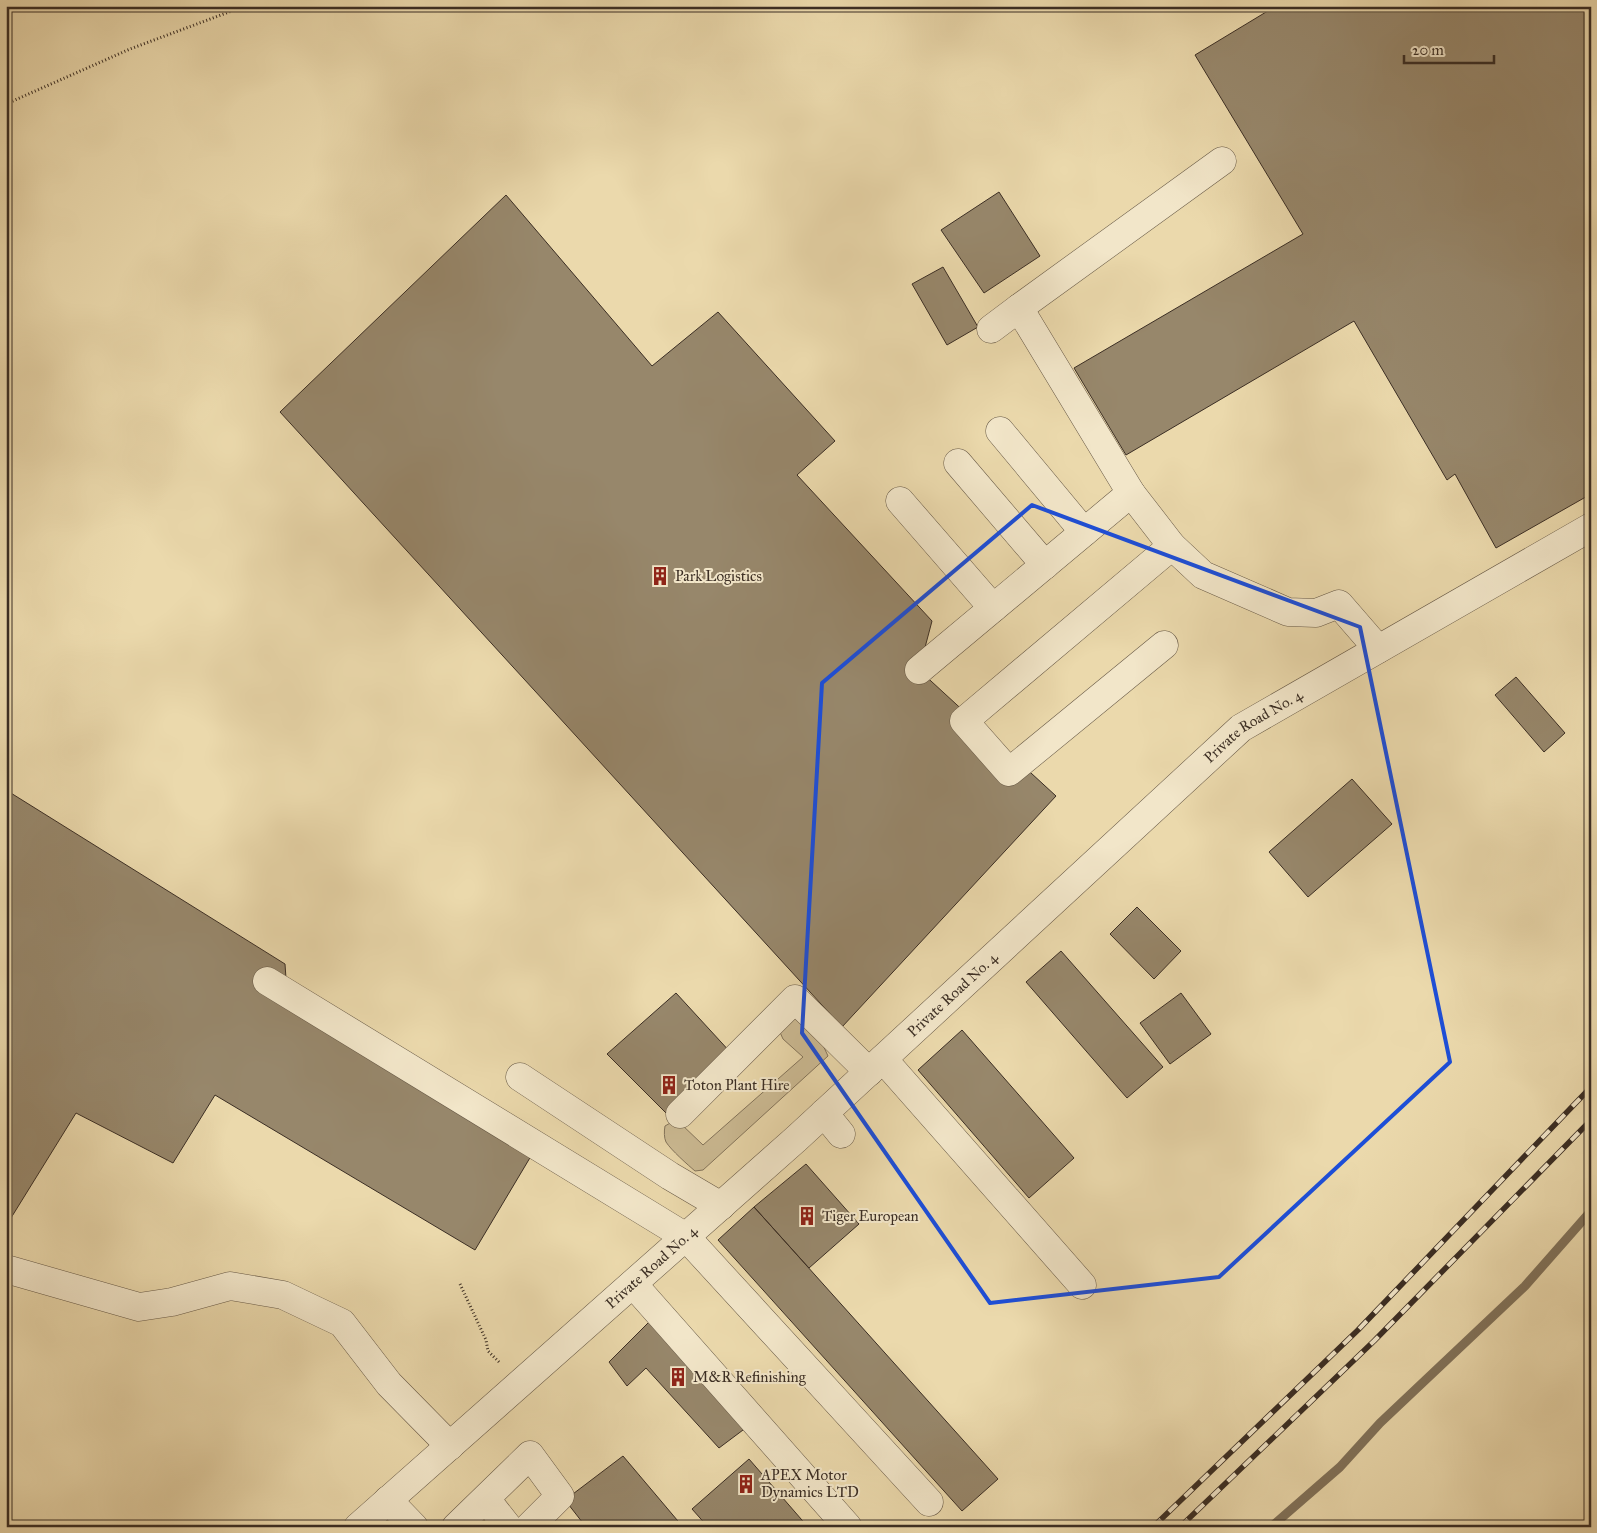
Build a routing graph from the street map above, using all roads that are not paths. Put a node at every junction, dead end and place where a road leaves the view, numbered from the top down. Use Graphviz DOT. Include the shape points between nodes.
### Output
graph roads {
  1 [pos="1222,161"];
  2 [pos="1019,308"];
  3 [pos="991,329"];
  4 [pos="1000,431"];
  5 [pos="958,463"];
  6 [pos="1131,493"];
  7 [pos="900,501"];
  8 [pos="1591,527"];
  9 [pos="1084,532"];
  10 [pos="1172,546"];
  11 [pos="1045,565"];
  12 [pos="993,608"];
  13 [pos="1164,645"];
  14 [pos="1378,650"];
  15 [pos="919,670"];
  16 [pos="267,981"];
  17 [pos="876,1066"];
  18 [pos="520,1076"];
  19 [pos="680,1114"];
  20 [pos="721,1206"];
  21 [pos="686,1236"];
  22 [pos="6,1269"];
  23 [pos="633,1284"];
  24 [pos="1082,1285"];
  25 [pos="450,1446"];
  26 [pos="486,1499"];
  27 [pos="388,1500"];
  28 [pos="929,1502"];
  29 [pos="358,1527"];
  30 [pos="414,1527"];
  31 [pos="456,1527"];
  32 [pos="508,1527"];
  33 [pos="529,1527"];
  34 [pos="848,1527"];
  1 -- 2 [label="street"];
  2 -- 3 [label="street"];
  2 -- 6 [label="street"];
  4 -- 9 [label="street"];
  5 -- 11 [label="street"];
  6 -- 9 [label="street"];
  6 -- 10 [label="street"];
  7 -- 12 [label="street"];
  8 -- 14 [label="street, Private Road No. 4"];
  9 -- 11 [label="street"];
  10 -- 13 [label="street" via="964,721 1010,772"];
  10 -- 14 [label="street" via="1203,575 1288,612 1316,613 1334,596"];
  11 -- 12 [label="street"];
  12 -- 15 [label="street"];
  14 -- 17 [label="street, Private Road No. 4" via="1241,728"];
  16 -- 21 [label="street"];
  17 -- 19 [label="street" via="795,999"];
  17 -- 20 [label="street, Private Road No. 4" via="832,1123"];
  17 -- 24 [label="street"];
  18 -- 20 [label="street" via="670,1176"];
  20 -- 21 [label="street, Private Road No. 4"];
  21 -- 23 [label="street, Private Road No. 4"];
  21 -- 28 [label="street"];
  22 -- 25 [label="street" via="139,1308 230,1286 283,1295 342,1323 389,1384"];
  23 -- 25 [label="street, Private Road No. 4"];
  23 -- 34 [label="street"];
  25 -- 27 [label="street, Private Road No. 4"];
  26 -- 31 [label="street"];
  26 -- 32 [label="street"];
  26 -- 33 [label="street" via="530,1455 560,1496"];
  27 -- 29 [label="street, Private Road No. 4"];
  27 -- 30 [label="street"];
}
